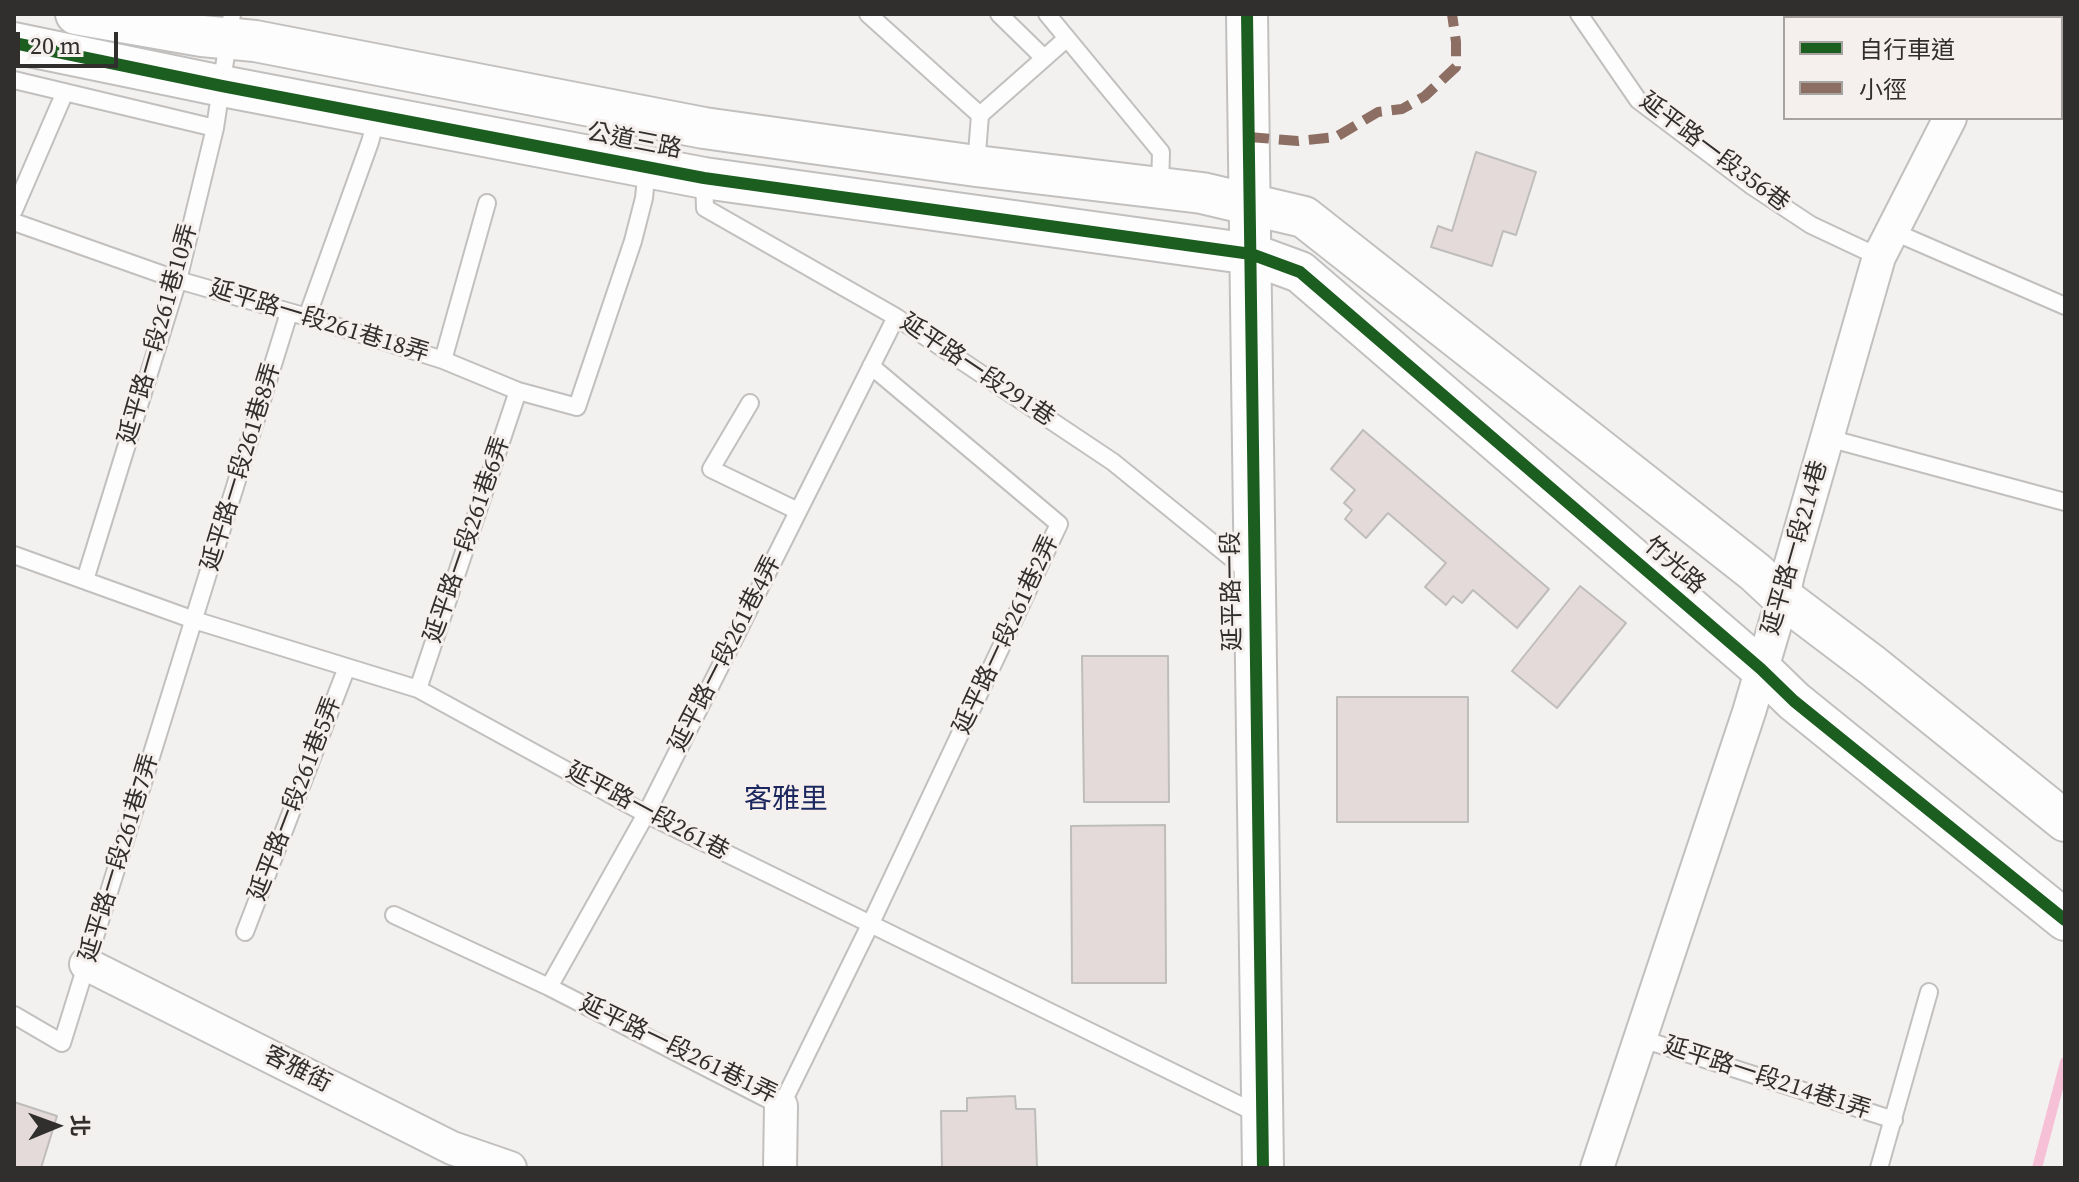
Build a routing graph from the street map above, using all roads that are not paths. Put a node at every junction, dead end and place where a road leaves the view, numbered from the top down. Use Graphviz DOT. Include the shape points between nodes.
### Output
graph roads {
  1 [pos="76,14"];
  2 [pos="868,14"];
  3 [pos="999,14"];
  4 [pos="1047,14"];
  5 [pos="1247,14"];
  6 [pos="1579,14"];
  7 [pos="230,26"];
  8 [pos="1066,39"];
  9 [pos="14,43"];
  10 [pos="1044,58"];
  11 [pos="14,80"];
  12 [pos="222,86"];
  13 [pos="65,92"];
  14 [pos="980,115"];
  15 [pos="377,116"];
  16 [pos="1949,120"];
  17 [pos="215,128"];
  18 [pos="976,166"];
  19 [pos="647,167"];
  20 [pos="704,178"];
  21 [pos="1160,188"];
  22 [pos="487,203"];
  23 [pos="1249,203"];
  24 [pos="14,210"];
  25 [pos="14,222"];
  26 [pos="1886,244"];
  27 [pos="1251,254"];
  28 [pos="178,280"];
  29 [pos="2065,306"];
  30 [pos="289,313"];
  31 [pos="307,317"];
  32 [pos="896,317"];
  33 [pos="443,360"];
  34 [pos="871,366"];
  35 [pos="518,391"];
  36 [pos="750,403"];
  37 [pos="1828,438"];
  38 [pos="2065,502"];
  39 [pos="798,511"];
  40 [pos="14,555"];
  41 [pos="1255,578"];
  42 [pos="85,580"];
  43 [pos="1783,598"];
  44 [pos="194,620"];
  45 [pos="347,667"];
  46 [pos="1761,669"];
  47 [pos="418,689"];
  48 [pos="646,814"];
  49 [pos="2065,821"];
  50 [pos="394,915"];
  51 [pos="2065,920"];
  52 [pos="870,925"];
  53 [pos="245,932"];
  54 [pos="86,964"];
  55 [pos="549,987"];
  56 [pos="1929,992"];
  57 [pos="14,1015"];
  58 [pos="1639,1038"];
  59 [pos="781,1106"];
  60 [pos="1262,1116"];
  61 [pos="1894,1120"];
  62 [pos="510,1168"];
  63 [pos="780,1168"];
  64 [pos="1263,1168"];
  65 [pos="1597,1168"];
  66 [pos="1879,1168"];
  1 -- 7 [label="street, 公道三路" via="202,36"];
  2 -- 14 [label="lane"];
  3 -- 10 [label="lane"];
  4 -- 8 [label="lane"];
  5 -- 23 [label="street, 延平路一段"];
  6 -- 26 [label="lane, 延平路一段356巷" via="1638,100 1752,186 1811,225"];
  7 -- 12 [label="lane, 延平路一段261巷10弄"];
  7 -- 18 [label="street, 公道三路" via="255,41 704,128"];
  8 -- 10 [label="lane"];
  8 -- 21 [label="lane" via="1161,152"];
  9 -- 12 [label="street, 公道三路"];
  10 -- 14 [label="lane"];
  11 -- 13 [label="lane"];
  12 -- 15 [label="street, 公道三路"];
  12 -- 17 [label="lane, 延平路一段261巷10弄"];
  13 -- 17 [label="lane"];
  13 -- 24 [label="lane"];
  14 -- 18 [label="lane"];
  15 -- 19 [label="street, 公道三路"];
  15 -- 31 [label="lane"];
  16 -- 26 [label="street, 延平路一段214巷"];
  17 -- 28 [label="lane, 延平路一段261巷10弄"];
  18 -- 21 [label="street, 公道三路"];
  19 -- 20 [label="street, 公道三路"];
  19 -- 35 [label="lane" via="633,241 577,407"];
  20 -- 27 [label="street, 公道三路"];
  20 -- 32 [label="lane, 延平路一段291巷" via="705,208"];
  21 -- 23 [label="street, 公道三路"];
  22 -- 33 [label="lane"];
  23 -- 27 [label="street, 延平路一段"];
  23 -- 43 [label="street, 竹光路" via="1304,217"];
  25 -- 28 [label="lane, 延平路一段261巷18弄"];
  26 -- 29 [label="lane, 延平路一段356巷"];
  26 -- 37 [label="street, 延平路一段214巷"];
  27 -- 41 [label="street, 延平路一段"];
  27 -- 46 [label="street, 竹光路" via="1300,272"];
  28 -- 30 [label="lane, 延平路一段261巷18弄"];
  28 -- 42 [label="lane, 延平路一段261巷10弄"];
  30 -- 31 [label="lane, 延平路一段261巷18弄"];
  30 -- 44 [label="lane, 延平路一段261巷8弄"];
  31 -- 33 [label="lane, 延平路一段261巷18弄"];
  32 -- 34 [label="lane, 延平路一段261巷4弄"];
  32 -- 41 [label="lane, 延平路一段291巷" via="1113,462"];
  33 -- 35 [label="lane"];
  34 -- 39 [label="lane, 延平路一段261巷4弄"];
  34 -- 52 [label="lane, 延平路一段261巷2弄" via="1059,524"];
  35 -- 47 [label="lane, 延平路一段261巷6弄"];
  36 -- 39 [label="lane" via="711,469"];
  37 -- 38 [label="lane"];
  37 -- 43 [label="street, 延平路一段214巷"];
  39 -- 48 [label="lane, 延平路一段261巷4弄"];
  40 -- 42 [label="lane, 延平路一段261巷"];
  41 -- 60 [label="street, 延平路一段"];
  42 -- 44 [label="lane, 延平路一段261巷"];
  43 -- 46 [label="street, 延平路一段214巷"];
  43 -- 49 [label="street, 竹光路"];
  44 -- 45 [label="lane, 延平路一段261巷"];
  44 -- 54 [label="lane, 延平路一段261巷7弄"];
  45 -- 47 [label="lane, 延平路一段261巷"];
  45 -- 53 [label="lane, 延平路一段261巷5弄"];
  46 -- 51 [label="street, 竹光路"];
  46 -- 58 [label="street, 延平路一段214巷"];
  47 -- 48 [label="lane, 延平路一段261巷"];
  48 -- 52 [label="lane, 延平路一段261巷"];
  48 -- 55 [label="lane, 延平路一段261巷4弄"];
  50 -- 55 [label="lane, 延平路一段261巷1弄"];
  52 -- 59 [label="lane, 延平路一段261巷1弄"];
  52 -- 60 [label="lane, 延平路一段261巷"];
  54 -- 57 [label="lane, 延平路一段261巷7弄" via="62,1043"];
  54 -- 62 [label="street, 客雅街" via="452,1148"];
  55 -- 59 [label="lane, 延平路一段261巷1弄"];
  56 -- 61 [label="lane"];
  58 -- 61 [label="lane, 延平路一段214巷1弄"];
  58 -- 65 [label="street, 延平路一段214巷"];
  59 -- 63 [label="street"];
  60 -- 64 [label="street, 延平路一段"];
  61 -- 66 [label="lane"];
}
